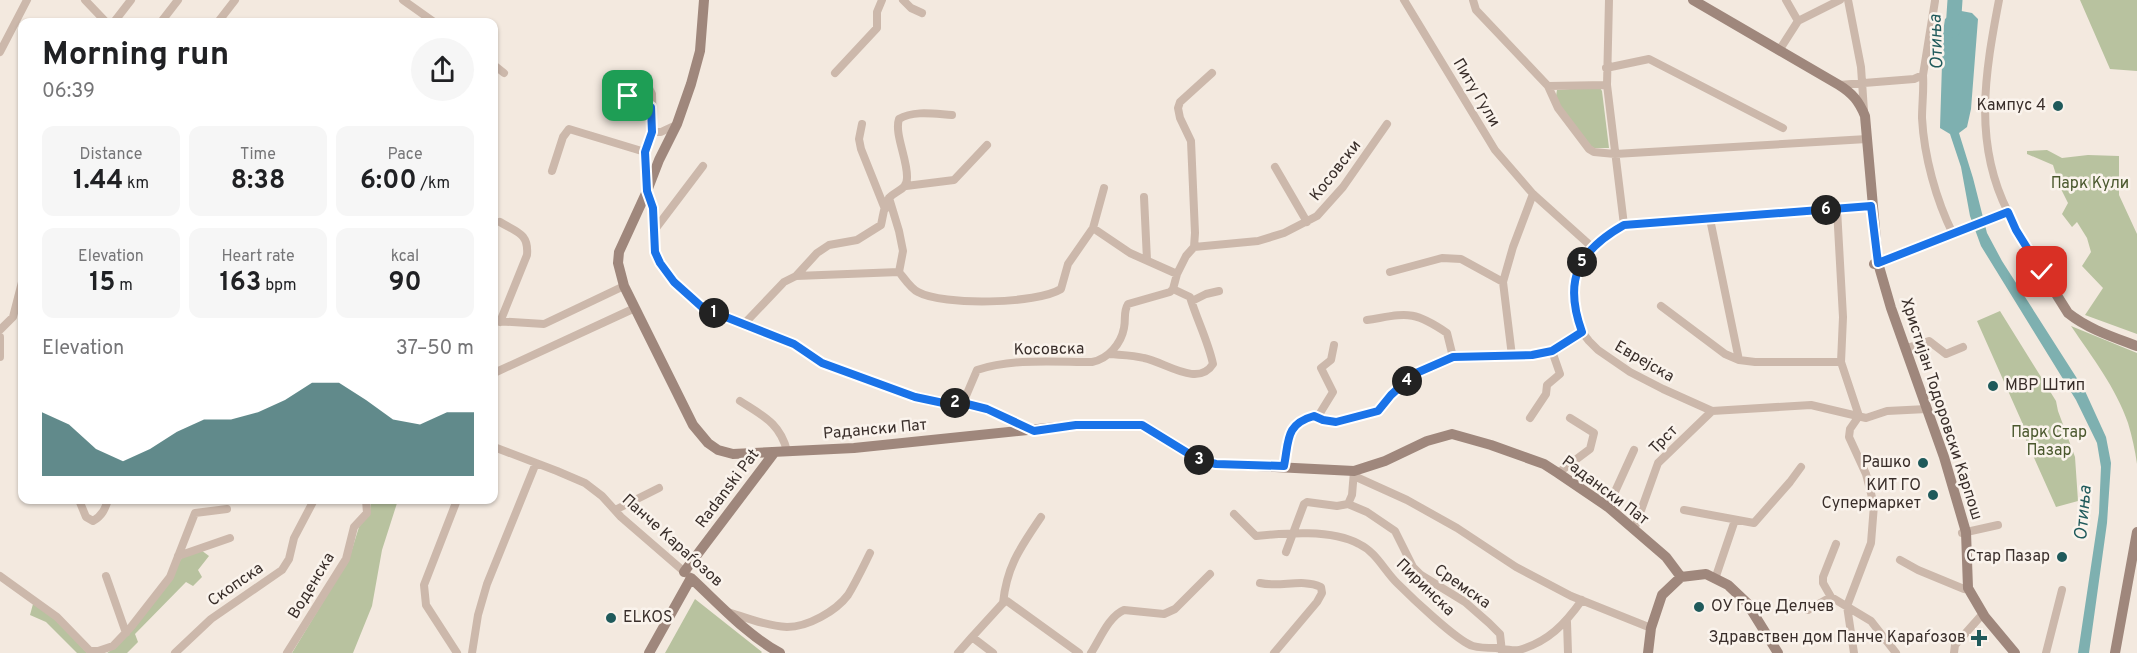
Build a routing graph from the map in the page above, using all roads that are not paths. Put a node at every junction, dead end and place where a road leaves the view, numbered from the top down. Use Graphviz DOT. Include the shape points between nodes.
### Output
graph roads {
  1 [pos="27,0"];
  2 [pos="85,0"];
  3 [pos="131,0"];
  4 [pos="178,0"];
  5 [pos="235,0"];
  6 [pos="403,0"];
  7 [pos="704,0"];
  8 [pos="882,0"];
  9 [pos="903,0"];
  10 [pos="1404,0"];
  11 [pos="1473,0"];
  12 [pos="1609,0"];
  13 [pos="1693,0"];
  14 [pos="1786,0"];
  15 [pos="1840,0"];
  16 [pos="1848,0"];
  17 [pos="1999,0"];
  18 [pos="1935,1"];
  19 [pos="922,13"];
  20 [pos="102,18"];
  21 [pos="117,18"];
  22 [pos="164,18"];
  23 [pos="221,18"];
  24 [pos="428,18"];
  25 [pos="1798,21"];
  26 [pos="1780,49"];
  27 [pos="0,52"];
  28 [pos="498,68"];
  29 [pos="1606,68"];
  30 [pos="504,73"];
  31 [pos="835,73"];
  32 [pos="1212,73"];
  33 [pos="629,74"];
  34 [pos="1923,75"];
  35 [pos="1862,83"];
  36 [pos="1606,85"];
  37 [pos="1839,85"];
  38 [pos="1548,86"];
  39 [pos="628,96"];
  40 [pos="651,107"];
  41 [pos="952,116"];
  42 [pos="1864,116"];
  43 [pos="677,124"];
  44 [pos="862,124"];
  45 [pos="1387,124"];
  46 [pos="1783,128"];
  47 [pos="652,132"];
  48 [pos="1865,139"];
  49 [pos="987,144"];
  50 [pos="645,152"];
  51 [pos="1615,154"];
  52 [pos="703,166"];
  53 [pos="1275,167"];
  54 [pos="552,171"];
  55 [pos="906,186"];
  56 [pos="1104,188"];
  57 [pos="647,191"];
  58 [pos="1533,194"];
  59 [pos="1144,197"];
  60 [pos="889,198"];
  61 [pos="1870,206"];
  62 [pos="885,209"];
  63 [pos="1837,209"];
  64 [pos="2008,214"];
  65 [pos="1710,219"];
  66 [pos="500,222"];
  67 [pos="1307,222"];
  68 [pos="1624,225"];
  69 [pos="1094,228"];
  70 [pos="653,232"];
  71 [pos="1959,234"];
  72 [pos="1194,247"];
  73 [pos="1592,247"];
  74 [pos="1147,260"];
  75 [pos="1877,266"];
  76 [pos="899,272"];
  77 [pos="1390,272"];
  78 [pos="1177,274"];
  79 [pos="796,276"];
  80 [pos="1503,282"];
  81 [pos="624,286"];
  82 [pos="1173,289"];
  83 [pos="1219,291"];
  84 [pos="18,296"];
  85 [pos="1192,302"];
  86 [pos="1660,306"];
  87 [pos="635,308"];
  88 [pos="498,320"];
  89 [pos="1367,320"];
  90 [pos="498,322"];
  91 [pos="744,324"];
  92 [pos="0,330"];
  93 [pos="1582,332"];
  94 [pos="0,337"];
  95 [pos="1334,345"];
  96 [pos="2137,346"];
  97 [pos="1963,347"];
  98 [pos="1907,348"];
  99 [pos="1552,351"];
  100 [pos="1110,354"];
  101 [pos="1512,356"];
  102 [pos="0,357"];
  103 [pos="1453,357"];
  104 [pos="1739,360"];
  105 [pos="1841,362"];
  106 [pos="498,371"];
  107 [pos="740,401"];
  108 [pos="963,403"];
  109 [pos="1924,407"];
  110 [pos="1712,411"];
  111 [pos="1859,416"];
  112 [pos="1317,418"];
  113 [pos="1530,418"];
  114 [pos="1570,418"];
  115 [pos="1034,431"];
  116 [pos="498,449"];
  117 [pos="1634,450"];
  118 [pos="787,451"];
  119 [pos="774,453"];
  120 [pos="536,463"];
  121 [pos="1284,466"];
  122 [pos="1801,466"];
  123 [pos="1354,473"];
  124 [pos="1558,473"];
  125 [pos="659,488"];
  126 [pos="81,504"];
  127 [pos="107,504"];
  128 [pos="312,504"];
  129 [pos="366,504"];
  130 [pos="454,504"];
  131 [pos="1348,504"];
  132 [pos="1608,507"];
  133 [pos="227,509"];
  134 [pos="615,510"];
  135 [pos="1684,510"];
  136 [pos="1234,514"];
  137 [pos="1041,517"];
  138 [pos="1735,520"];
  139 [pos="1998,525"];
  140 [pos="1634,530"];
  141 [pos="1292,532"];
  142 [pos="1964,532"];
  143 [pos="2137,532"];
  144 [pos="230,538"];
  145 [pos="1836,544"];
  146 [pos="1286,552"];
  147 [pos="870,554"];
  148 [pos="178,556"];
  149 [pos="1900,560"];
  150 [pos="1210,574"];
  151 [pos="687,575"];
  152 [pos="0,576"];
  153 [pos="106,576"];
  154 [pos="1681,577"];
  155 [pos="1715,579"];
  156 [pos="1260,583"];
  157 [pos="1964,589"];
  158 [pos="2062,590"];
  159 [pos="1831,597"];
  160 [pos="1582,600"];
  161 [pos="1003,603"];
  162 [pos="1790,604"];
  163 [pos="1847,606"];
  164 [pos="727,611"];
  165 [pos="1980,617"];
  166 [pos="1566,622"];
  167 [pos="1651,628"];
  168 [pos="126,633"];
  169 [pos="972,637"];
  170 [pos="774,651"];
  171 [pos="1502,651"];
  172 [pos="175,653"];
  173 [pos="287,653"];
  174 [pos="457,653"];
  175 [pos="472,653"];
  176 [pos="649,653"];
  177 [pos="958,653"];
  178 [pos="993,653"];
  179 [pos="1079,653"];
  180 [pos="1091,653"];
  181 [pos="1274,653"];
  182 [pos="1568,653"];
  183 [pos="1648,653"];
  184 [pos="1778,653"];
  185 [pos="1854,653"];
  186 [pos="1896,653"];
  187 [pos="1954,653"];
  188 [pos="2010,653"];
  189 [pos="2015,653"];
  190 [pos="2046,653"];
  191 [pos="2115,653"];
  1 -- 27 [label="street"];
  2 -- 20 [label="street"];
  3 -- 21 [label="street"];
  4 -- 22 [label="street"];
  5 -- 23 [label="street"];
  6 -- 24 [label="street"];
  7 -- 43 [label="street, Радански Пат" via="700,51"];
  8 -- 31 [label="street" via="877,28"];
  9 -- 19 [label="street"];
  10 -- 58 [label="street, Питу Гули" via="1495,150"];
  11 -- 38 [label="street" via="1476,10"];
  12 -- 29 [label="street"];
  13 -- 26 [label="street"];
  14 -- 25 [label="street"];
  15 -- 25 [label="street"];
  16 -- 35 [label="street"];
  17 -- 64 [label="street" via="1987,59 1984,121 1993,176"];
  18 -- 34 [label="street"];
  25 -- 26 [label="street"];
  26 -- 37 [label="street"];
  28 -- 30 [label="street"];
  29 -- 36 [label="street"];
  29 -- 46 [label="street" via="1649,59"];
  32 -- 72 [label="street" via="1178,108 1191,141"];
  33 -- 40 [label="street" via="648,86"];
  34 -- 35 [label="street"];
  34 -- 71 [label="street" via="1922,118 1927,153 1939,200"];
  35 -- 37 [label="street"];
  35 -- 42 [label="street"];
  36 -- 38 [label="street"];
  36 -- 51 [label="street"];
  37 -- 42 [label="street" via="1859,102"];
  38 -- 51 [label="street" via="1558,108 1589,149"];
  39 -- 40 [label="street"];
  40 -- 47 [label="street"];
  41 -- 55 [label="street" via="923,114 899,119"];
  42 -- 48 [label="street, Христијан Тодоровски Карпош"];
  43 -- 47 [label="street"];
  43 -- 57 [label="street, Радански Пат"];
  44 -- 62 [label="street" via="861,150"];
  45 -- 67 [label="street, Косовски" via="1343,187"];
  47 -- 50 [label="street"];
  48 -- 51 [label="street"];
  48 -- 61 [label="street, Христијан Тодоровски Карпош"];
  49 -- 55 [label="street" via="954,180"];
  50 -- 54 [label="street" via="569,129 562,137"];
  50 -- 57 [label="street"];
  51 -- 68 [label="street"];
  52 -- 70 [label="street"];
  53 -- 67 [label="street"];
  55 -- 60 [label="street"];
  56 -- 69 [label="street"];
  57 -- 70 [label="street" via="653,208"];
  57 -- 81 [label="street, Радански Пат" via="619,252"];
  58 -- 73 [label="street, Питу Гули"];
  58 -- 80 [label="street"];
  59 -- 74 [label="street"];
  60 -- 62 [label="street"];
  60 -- 76 [label="street" via="903,251"];
  61 -- 63 [label="street"];
  61 -- 75 [label="street, Христијан Тодоровски Карпош"];
  62 -- 79 [label="street" via="881,225 857,240 829,245"];
  63 -- 65 [label="street"];
  63 -- 105 [label="street" via="1843,317"];
  64 -- 71 [label="street"];
  64 -- 96 [label="street" via="2068,313 2087,326"];
  65 -- 68 [label="street"];
  65 -- 104 [label="street"];
  66 -- 88 [label="street" via="525,236 528,244 527,255"];
  67 -- 72 [label="street, Косовски" via="1258,241"];
  68 -- 73 [label="street, Еврејска"];
  69 -- 74 [label="street"];
  69 -- 76 [label="street" via="1068,264 1061,289 1029,299 937,298 917,292"];
  70 -- 91 [label="street" via="655,252 674,282 703,308"];
  71 -- 75 [label="street"];
  72 -- 78 [label="street"];
  73 -- 93 [label="street, Еврејска" via="1580,266 1573,290"];
  74 -- 78 [label="street"];
  75 -- 98 [label="street, Христијан Тодоровски Карпош"];
  75 -- 109 [label="street, Христијан Тодоровски Карпош" via="1887,307"];
  76 -- 79 [label="street"];
  77 -- 80 [label="street" via="1442,258 1461,259"];
  78 -- 82 [label="street"];
  79 -- 91 [label="street" via="784,282"];
  80 -- 101 [label="street"];
  81 -- 87 [label="street, Радански Пат"];
  81 -- 90 [label="street" via="544,324"];
  82 -- 85 [label="street" via="1188,295"];
  82 -- 100 [label="street" via="1128,304 1124,331"];
  83 -- 85 [label="street"];
  84 -- 92 [label="street" via="12,317"];
  85 -- 100 [label="street" via="1213,364 1206,373 1194,375 1144,358"];
  86 -- 104 [label="street"];
  87 -- 106 [label="street"];
  87 -- 119 [label="street, Радански Пат" via="693,425 704,439 718,450 733,454"];
  89 -- 103 [label="street" via="1411,314 1429,321 1447,333"];
  91 -- 108 [label="street" via="794,344 822,363 915,397"];
  93 -- 99 [label="street"];
  93 -- 110 [label="street, Еврејска" via="1598,350 1630,372"];
  94 -- 102 [label="street"];
  95 -- 112 [label="street" via="1331,360 1321,368 1333,392"];
  97 -- 98 [label="street" via="1946,354 1929,341"];
  98 -- 109 [label="street, Христијан Тодоровски Карпош"];
  99 -- 101 [label="street"];
  99 -- 113 [label="street" via="1560,374 1547,384 1546,393"];
  100 -- 108 [label="street, Косовска" via="1092,362 985,367 977,370"];
  101 -- 103 [label="street"];
  103 -- 112 [label="street" via="1414,374 1378,411 1336,422"];
  104 -- 105 [label="street"];
  105 -- 111 [label="street"];
  107 -- 118 [label="street" via="775,424"];
  108 -- 115 [label="street" via="987,409"];
  109 -- 111 [label="street"];
  109 -- 142 [label="street, Христијан Тодоровски Карпош" via="1944,458"];
  110 -- 111 [label="street, Еврејска" via="1811,405"];
  110 -- 140 [label="street, Трст" via="1658,463"];
  111 -- 163 [label="street" via="1849,437 1872,495 1873,526 1871,543"];
  112 -- 121 [label="street" via="1301,419 1292,428"];
  114 -- 124 [label="street" via="1594,433 1590,449"];
  115 -- 118 [label="street, Радански Пат"];
  115 -- 121 [label="street, Радански Пат" via="1076,425 1142,425 1199,460"];
  116 -- 120 [label="street, Панче Караѓозов"];
  117 -- 132 [label="street"];
  118 -- 119 [label="street, Радански Пат"];
  119 -- 151 [label="street, Radanski Pat"];
  120 -- 134 [label="street, Панче Караѓозов" via="585,483"];
  120 -- 175 [label="street" via="487,584"];
  121 -- 123 [label="street, Радански Пат"];
  122 -- 138 [label="street" via="1754,523"];
  123 -- 124 [label="street, Радански Пат" via="1452,434 1502,448"];
  123 -- 131 [label="street"];
  123 -- 160 [label="street" via="1457,528 1516,567"];
  124 -- 132 [label="street, Радански Пат"];
  125 -- 134 [label="street"];
  126 -- 127 [label="street" via="86,517 93,521"];
  128 -- 172 [label="street, Скопска" via="282,570 211,619"];
  129 -- 173 [label="street, Воденска" via="367,513 354,527 346,559"];
  130 -- 174 [label="street" via="423,585 426,605"];
  131 -- 141 [label="street" via="1337,507 1307,502"];
  131 -- 171 [label="street, Сремска" via="1395,531 1413,567 1489,623 1500,634"];
  132 -- 140 [label="street, Радански Пат"];
  133 -- 148 [label="street" via="195,513"];
  134 -- 151 [label="street, Панче Караѓозов"];
  135 -- 138 [label="street"];
  136 -- 141 [label="street, Пиринска" via="1256,536"];
  137 -- 161 [label="street" via="1016,555 1005,581"];
  138 -- 155 [label="street"];
  139 -- 142 [label="street"];
  140 -- 154 [label="street, Радански Пат" via="1666,557"];
  141 -- 146 [label="street"];
  141 -- 171 [label="street, Пиринска" via="1357,542 1369,550 1412,599 1458,639"];
  142 -- 157 [label="street, Христијан Тодоровски Карпош"];
  142 -- 189 [label="street, Христијан Тодоровски Карпош" via="1968,588 1985,617"];
  143 -- 191 [label="street"];
  144 -- 148 [label="street"];
  145 -- 159 [label="street" via="1823,577"];
  147 -- 164 [label="street" via="848,594 836,609 821,617 790,627"];
  148 -- 168 [label="street" via="170,578"];
  149 -- 157 [label="street"];
  150 -- 180 [label="street" via="1169,612 1119,612"];
  151 -- 164 [label="street, Панче Караѓозов"];
  151 -- 176 [label="street, Radanski Pat"];
  152 -- 168 [label="street" via="57,617 90,651 113,646"];
  153 -- 168 [label="street"];
  154 -- 155 [label="street" via="1706,574"];
  154 -- 167 [label="street" via="1662,595"];
  155 -- 184 [label="street" via="1747,603"];
  156 -- 181 [label="street" via="1313,583 1320,586 1322,593"];
  157 -- 165 [label="street, Христијан Тодоровски Карпош"];
  158 -- 190 [label="street"];
  159 -- 162 [label="street" via="1808,610"];
  159 -- 163 [label="street"];
  160 -- 166 [label="street, Пиринска"];
  160 -- 167 [label="street"];
  161 -- 169 [label="street"];
  161 -- 179 [label="street" via="1015,605"];
  163 -- 185 [label="street"];
  163 -- 186 [label="street" via="1871,621"];
  164 -- 170 [label="street, Панче Караѓозов"];
  165 -- 187 [label="street" via="1955,645"];
  165 -- 188 [label="street, Христијан Тодоровски Карпош"];
  166 -- 171 [label="street, Пиринска" via="1551,635 1517,650"];
  166 -- 182 [label="street"];
  167 -- 183 [label="street"];
  169 -- 177 [label="street"];
  169 -- 178 [label="street"];
}
